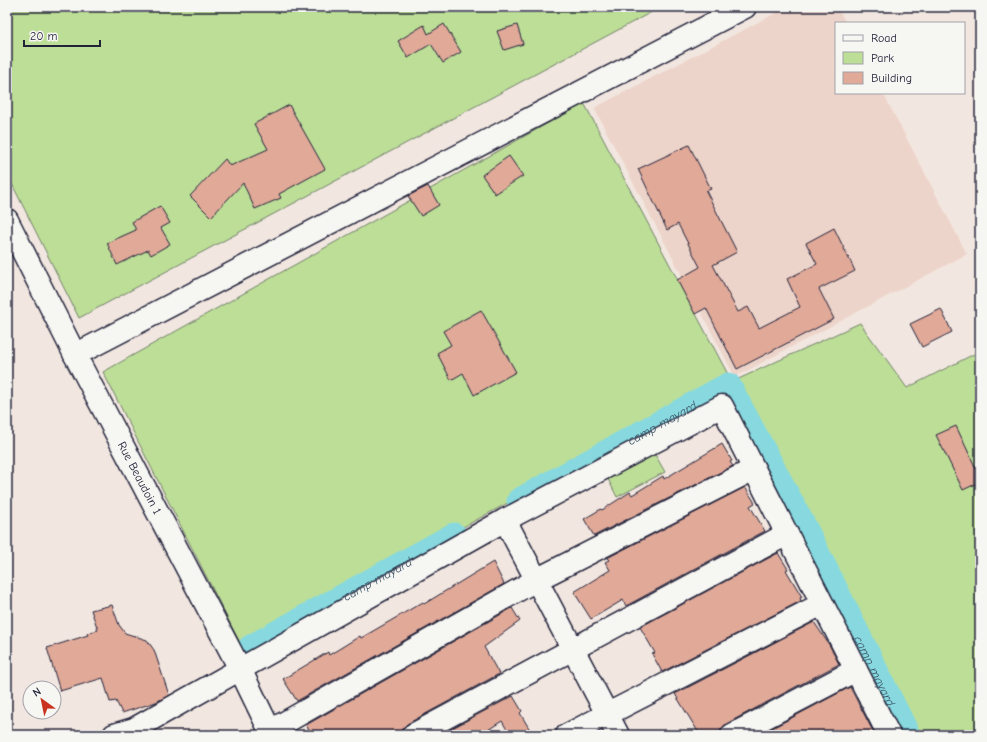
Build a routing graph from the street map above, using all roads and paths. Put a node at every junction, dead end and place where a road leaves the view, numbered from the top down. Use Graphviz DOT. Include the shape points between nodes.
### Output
graph roads {
  1 [pos="745,7"];
  2 [pos="7,220"];
  3 [pos="74,355"];
  4 [pos="754,469"];
  5 [pos="505,520"];
  6 [pos="787,534"];
  7 [pos="536,580"];
  8 [pos="822,604"];
  9 [pos="573,649"];
  10 [pos="240,669"];
  11 [pos="856,670"];
  12 [pos="606,714"];
  13 [pos="271,733"];
  14 [pos="114,735"];
  15 [pos="413,735"];
  16 [pos="567,735"];
  17 [pos="618,735"];
  18 [pos="732,735"];
  19 [pos="889,735"];
  1 -- 3 [label="street"];
  2 -- 3 [label="street, Rue Beaudoin 1"];
  3 -- 10 [label="street, Rue Beaudoin 1"];
  4 -- 5 [label="street" via="722,406"];
  4 -- 6 [label="street"];
  4 -- 7 [label="street"];
  5 -- 7 [label="street"];
  5 -- 10 [label="street"];
  6 -- 8 [label="street"];
  6 -- 9 [label="street"];
  7 -- 9 [label="street"];
  7 -- 13 [label="street"];
  8 -- 11 [label="street"];
  8 -- 12 [label="street"];
  9 -- 12 [label="street"];
  9 -- 15 [label="street"];
  10 -- 13 [label="street, Rue Beaudoin 1"];
  10 -- 14 [label="street" via="134,729"];
  11 -- 18 [label="street"];
  11 -- 19 [label="street"];
  12 -- 16 [label="street"];
  12 -- 17 [label="street"];
}
